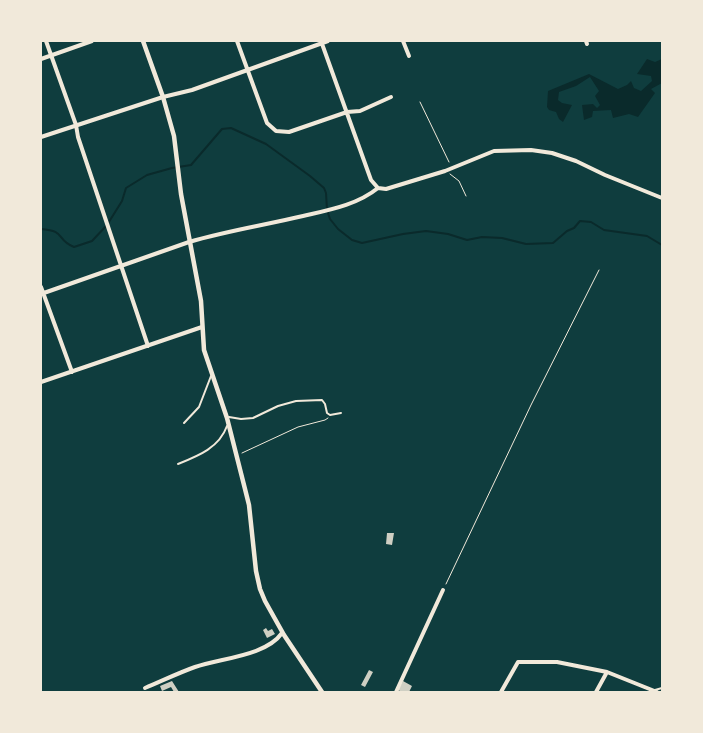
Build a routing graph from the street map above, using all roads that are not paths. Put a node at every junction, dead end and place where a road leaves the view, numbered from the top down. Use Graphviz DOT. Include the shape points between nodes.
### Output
graph roads {
  1 [pos="46,41"];
  2 [pos="92,41"];
  3 [pos="143,41"];
  4 [pos="237,41"];
  5 [pos="328,41"];
  6 [pos="404,41"];
  7 [pos="322,42"];
  8 [pos="50,56"];
  9 [pos="409,56"];
  10 [pos="41,59"];
  11 [pos="248,69"];
  12 [pos="164,97"];
  13 [pos="391,97"];
  14 [pos="347,112"];
  15 [pos="76,125"];
  16 [pos="41,137"];
  17 [pos="378,188"];
  18 [pos="662,198"];
  19 [pos="189,242"];
  20 [pos="121,265"];
  21 [pos="41,287"];
  22 [pos="42,293"];
  23 [pos="202,327"];
  24 [pos="148,346"];
  25 [pos="72,372"];
  26 [pos="212,374"];
  27 [pos="41,382"];
  28 [pos="341,413"];
  29 [pos="226,416"];
  30 [pos="184,423"];
  31 [pos="228,424"];
  32 [pos="178,464"];
  33 [pos="443,590"];
  34 [pos="282,632"];
  35 [pos="607,672"];
  36 [pos="145,688"];
  37 [pos="662,688"];
  38 [pos="655,691"];
  39 [pos="322,692"];
  40 [pos="396,692"];
  41 [pos="501,692"];
  42 [pos="596,692"];
  1 -- 8 [label="street"];
  2 -- 8 [label="street"];
  3 -- 12 [label="street"];
  4 -- 11 [label="street"];
  5 -- 7 [label="street"];
  6 -- 9 [label="street"];
  7 -- 11 [label="street"];
  7 -- 14 [label="street"];
  8 -- 10 [label="street"];
  8 -- 15 [label="street"];
  11 -- 12 [label="street"];
  11 -- 14 [label="street" via="267,123 276,131 289,132"];
  12 -- 15 [label="street"];
  12 -- 19 [label="street" via="177,150"];
  13 -- 14 [label="street"];
  14 -- 17 [label="street" via="371,180"];
  15 -- 16 [label="street"];
  15 -- 20 [label="street"];
  17 -- 18 [label="street" via="386,189 445,172 494,151 530,150 576,161"];
  17 -- 19 [label="street" via="360,200 327,210"];
  19 -- 20 [label="street"];
  19 -- 23 [label="street" via="201,301"];
  20 -- 22 [label="street"];
  20 -- 24 [label="street"];
  21 -- 22 [label="street"];
  22 -- 25 [label="street"];
  23 -- 24 [label="street"];
  23 -- 26 [label="street" via="204,350"];
  24 -- 25 [label="street"];
  25 -- 27 [label="street"];
  26 -- 29 [label="street"];
  26 -- 30 [label="lane" via="199,407"];
  28 -- 29 [label="lane" via="330,416 322,400 296,401 253,418"];
  29 -- 31 [label="street"];
  31 -- 32 [label="lane" via="219,441 207,451"];
  31 -- 34 [label="street" via="249,505 260,590"];
  33 -- 40 [label="street"];
  34 -- 36 [label="street" via="278,639 247,654 195,667"];
  34 -- 39 [label="street"];
  35 -- 38 [label="street"];
  35 -- 41 [label="street" via="557,662 518,662"];
  35 -- 42 [label="street"];
  37 -- 38 [label="lane"];
}
